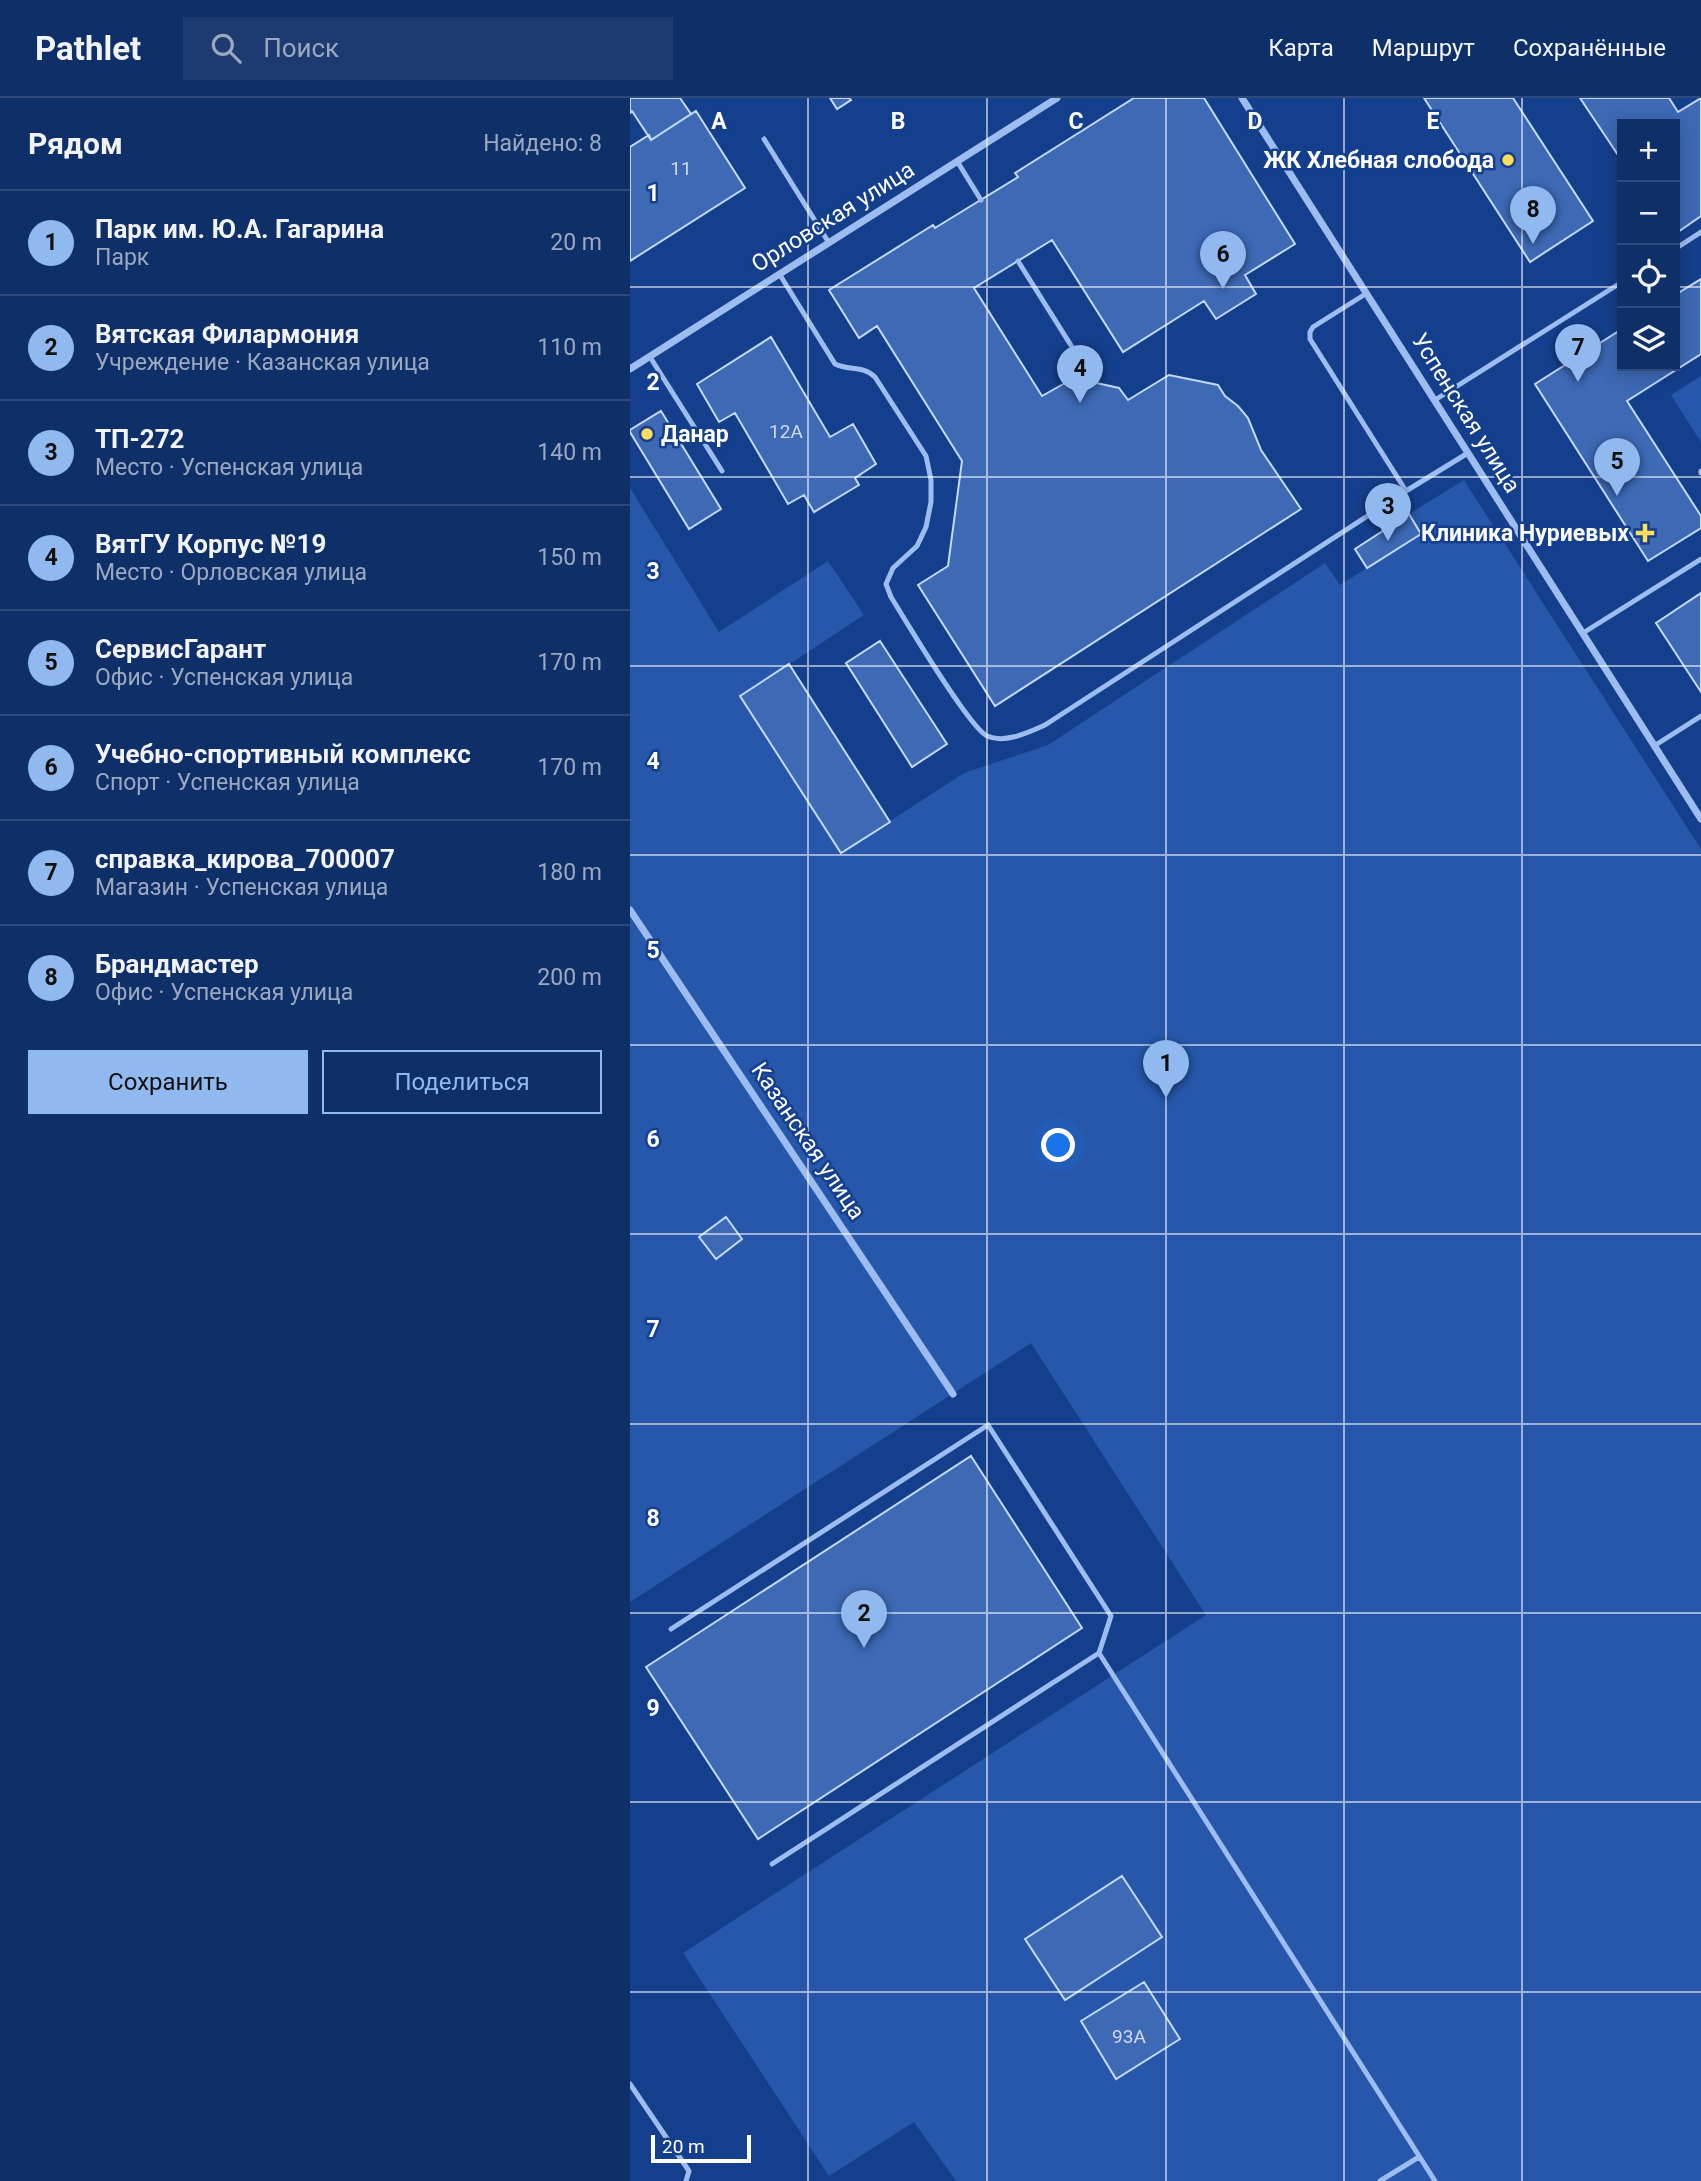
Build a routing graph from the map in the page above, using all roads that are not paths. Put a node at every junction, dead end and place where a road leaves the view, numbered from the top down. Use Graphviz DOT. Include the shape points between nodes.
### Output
graph roads {
  1 [pos="1057,98"];
  2 [pos="1242,98"];
  3 [pos="764,139"];
  4 [pos="957,161"];
  5 [pos="981,200"];
  6 [pos="1701,232"];
  7 [pos="829,243"];
  8 [pos="1680,245"];
  9 [pos="1018,261"];
  10 [pos="780,275"];
  11 [pos="1617,285"];
  12 [pos="1367,293"];
  13 [pos="1072,347"];
  14 [pos="650,357"];
  15 [pos="630,369"];
  16 [pos="1435,400"];
  17 [pos="1468,453"];
  18 [pos="722,471"];
  19 [pos="1406,491"];
  20 [pos="1701,559"];
  21 [pos="1583,633"];
  22 [pos="1701,716"];
  23 [pos="1654,746"];
  24 [pos="1701,819"];
  25 [pos="630,909"];
  26 [pos="953,1394"];
  27 [pos="671,1629"];
  28 [pos="1099,1653"];
  29 [pos="772,1864"];
  30 [pos="630,2084"];
  31 [pos="1419,2157"];
  32 [pos="686,2181"];
  33 [pos="1380,2181"];
  34 [pos="1435,2181"];
  1 -- 4 [label="street, Орловская улица"];
  2 -- 12 [label="street, Успенская улица"];
  3 -- 7 [label="lane"];
  4 -- 5 [label="lane"];
  4 -- 7 [label="street, Орловская улица"];
  6 -- 8 [label="lane"];
  7 -- 10 [label="street, Орловская улица"];
  9 -- 13 [label="lane"];
  10 -- 14 [label="street, Орловская улица"];
  10 -- 19 [label="lane" via="835,364 863,369 875,377 926,456 931,502 926,527 917,546 893,568 886,584 969,718 988,736 1011,738 1045,725"];
  11 -- 16 [label="lane"];
  12 -- 16 [label="street, Успенская улица"];
  12 -- 19 [label="lane" via="1313,327 1310,339"];
  14 -- 15 [label="street, Орловская улица"];
  14 -- 18 [label="lane"];
  16 -- 17 [label="street, Успенская улица"];
  17 -- 19 [label="lane"];
  17 -- 21 [label="street, Успенская улица"];
  20 -- 21 [label="lane"];
  21 -- 23 [label="street, Успенская улица"];
  22 -- 23 [label="lane"];
  23 -- 24 [label="street, Успенская улица"];
  25 -- 26 [label="street, Казанская улица"];
  27 -- 28 [label="lane" via="988,1424 1111,1616"];
  28 -- 29 [label="lane"];
  28 -- 31 [label="lane"];
  30 -- 32 [label="lane" via="689,2171"];
  31 -- 33 [label="lane"];
  31 -- 34 [label="lane"];
}
